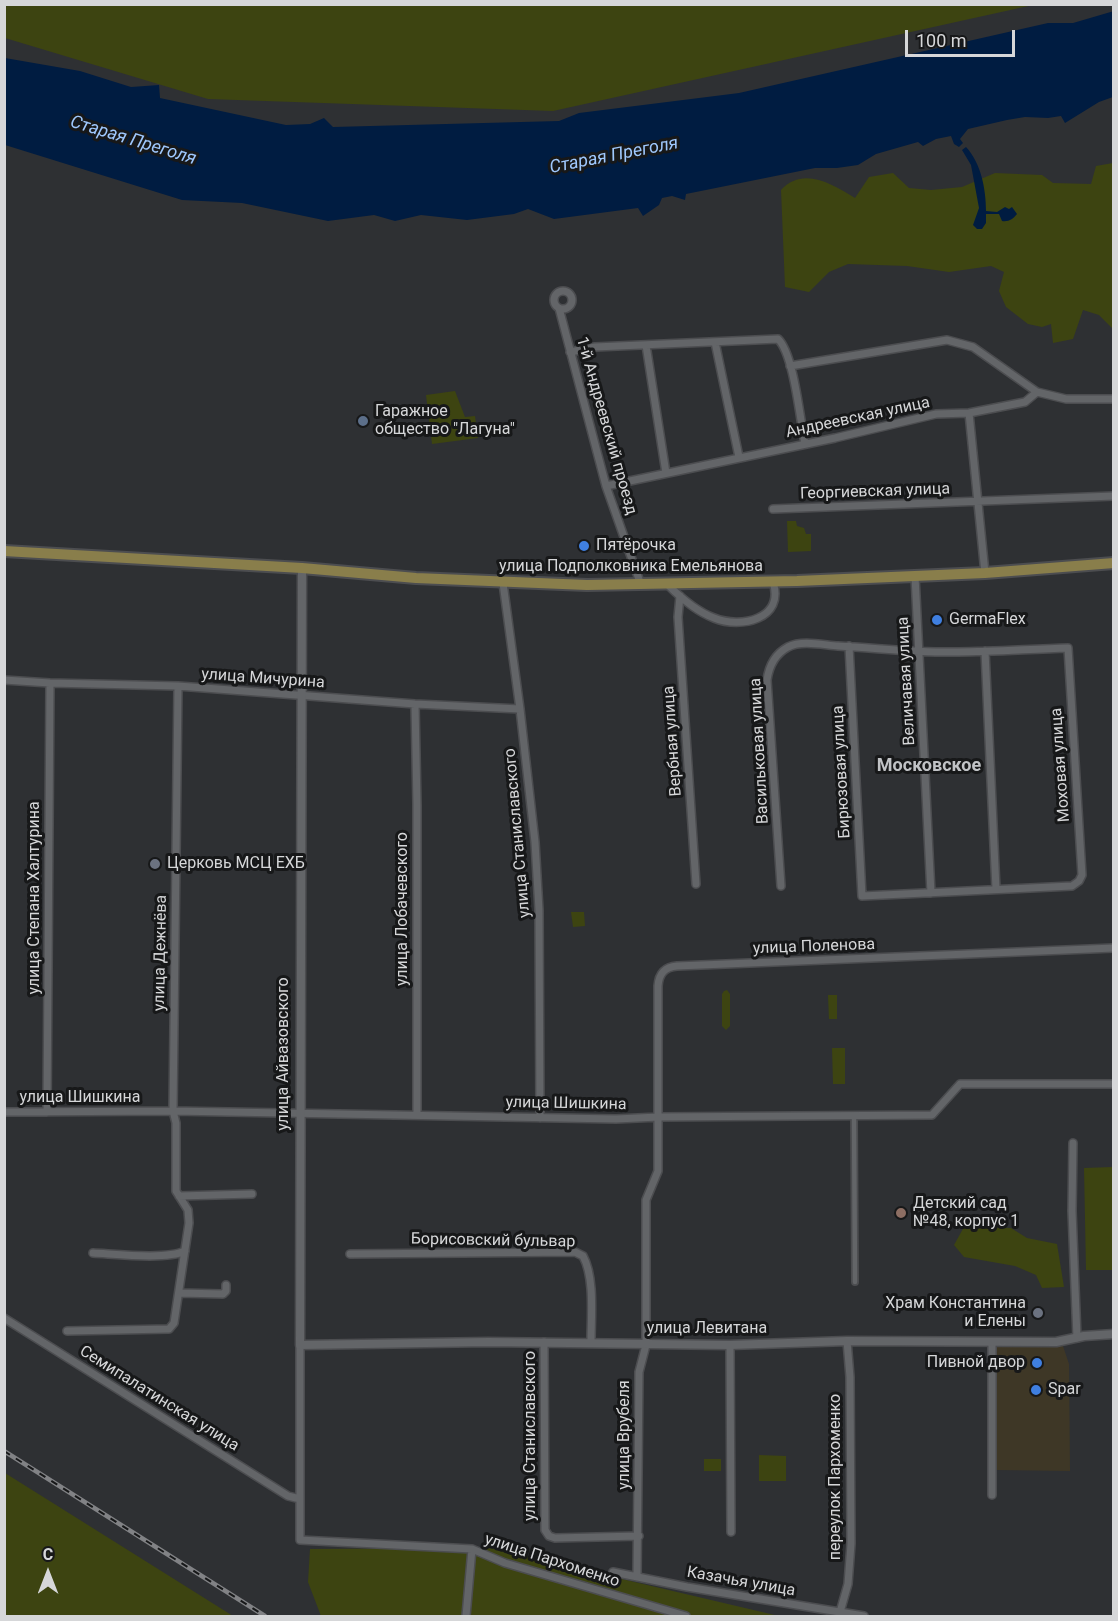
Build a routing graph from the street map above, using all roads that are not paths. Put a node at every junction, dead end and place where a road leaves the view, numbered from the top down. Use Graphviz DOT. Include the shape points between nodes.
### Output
graph roads {
  1 [pos="559,308"];
  2 [pos="715,342"];
  3 [pos="646,345"];
  4 [pos="570,352"];
  5 [pos="790,366"];
  6 [pos="1037,392"];
  7 [pos="1113,399"];
  8 [pos="969,413"];
  9 [pos="805,444"];
  10 [pos="739,457"];
  11 [pos="666,473"];
  12 [pos="606,486"];
  13 [pos="1113,496"];
  14 [pos="978,501"];
  15 [pos="773,509"];
  16 [pos="4,551"];
  17 [pos="1113,563"];
  18 [pos="302,568"];
  19 [pos="985,573"];
  20 [pos="915,576"];
  21 [pos="772,582"];
  22 [pos="503,583"];
  23 [pos="641,585"];
  24 [pos="668,585"];
  25 [pos="680,596"];
  26 [pos="849,646"];
  27 [pos="919,651"];
  28 [pos="985,651"];
  29 [pos="4,680"];
  30 [pos="50,683"];
  31 [pos="178,686"];
  32 [pos="301,695"];
  33 [pos="415,704"];
  34 [pos="520,709"];
  35 [pos="696,884"];
  36 [pos="781,886"];
  37 [pos="996,889"];
  38 [pos="931,893"];
  39 [pos="862,896"];
  40 [pos="1113,948"];
  41 [pos="1113,1084"];
  42 [pos="173,1111"];
  43 [pos="4,1112"];
  44 [pos="47,1113"];
  45 [pos="299,1114"];
  46 [pos="417,1115"];
  47 [pos="854,1116"];
  48 [pos="659,1117"];
  49 [pos="540,1118"];
  50 [pos="1072,1143"];
  51 [pos="252,1194"];
  52 [pos="179,1196"];
  53 [pos="185,1251"];
  54 [pos="93,1253"];
  55 [pos="350,1254"];
  56 [pos="855,1282"];
  57 [pos="226,1285"];
  58 [pos="180,1293"];
  59 [pos="4,1318"];
  60 [pos="67,1331"];
  61 [pos="1113,1334"];
  62 [pos="1077,1338"];
  63 [pos="847,1341"];
  64 [pos="544,1342"];
  65 [pos="591,1342"];
  66 [pos="992,1342"];
  67 [pos="300,1345"];
  68 [pos="646,1345"];
  69 [pos="729,1345"];
  70 [pos="992,1495"];
  71 [pos="300,1499"];
  72 [pos="545,1530"];
  73 [pos="731,1532"];
  74 [pos="639,1536"];
  75 [pos="300,1540"];
  76 [pos="472,1549"];
  77 [pos="613,1572"];
  78 [pos="637,1577"];
  79 [pos="840,1612"];
  80 [pos="466,1617"];
  81 [pos="686,1617"];
  82 [pos="864,1617"];
  1 -- 4 [label="street, 1-й Андреевский проезд"];
  2 -- 3 [label="street"];
  2 -- 5 [label="street" via="778,339 784,345"];
  2 -- 10 [label="street"];
  3 -- 4 [label="street"];
  3 -- 11 [label="street"];
  4 -- 12 [label="street, 1-й Андреевский проезд"];
  5 -- 6 [label="street" via="947,340 973,347"];
  5 -- 9 [label="street"];
  6 -- 7 [label="street" via="1066,399"];
  6 -- 8 [label="street, Андреевская улица" via="1025,402"];
  8 -- 9 [label="street, Андреевская улица" via="936,414"];
  8 -- 14 [label="street"];
  9 -- 10 [label="street, Андреевская улица"];
  10 -- 11 [label="street, Андреевская улица"];
  11 -- 12 [label="street, Андреевская улица"];
  12 -- 23 [label="street, 1-й Андреевский проезд"];
  13 -- 14 [label="street, Георгиевская улица"];
  14 -- 15 [label="street, Георгиевская улица"];
  14 -- 19 [label="street"];
  16 -- 18 [label="main road, улица Подполковника Емельянова"];
  17 -- 19 [label="main road, улица Подполковника Емельянова"];
  18 -- 22 [label="main road, улица Подполковника Емельянова"];
  18 -- 32 [label="street, улица Айвазовского"];
  19 -- 20 [label="main road, улица Подполковника Емельянова"];
  20 -- 21 [label="main road, улица Подполковника Емельянова"];
  20 -- 27 [label="street, Величавая улица"];
  21 -- 24 [label="main road, улица Подполковника Емельянова"];
  21 -- 25 [label="street" via="774,600 770,611 761,618 713,618"];
  22 -- 23 [label="main road, улица Подполковника Емельянова"];
  22 -- 34 [label="street, улица Станиславского"];
  23 -- 24 [label="main road, улица Подполковника Емельянова"];
  24 -- 25 [label="street"];
  25 -- 35 [label="street, Вербная улица" via="678,616"];
  26 -- 27 [label="street, Моховая улица"];
  26 -- 36 [label="street, Васильковая улица" via="790,646 778,654 769,668"];
  26 -- 39 [label="street, Бирюзовая улица"];
  27 -- 28 [label="street, Моховая улица"];
  27 -- 38 [label="street, Величавая улица"];
  28 -- 37 [label="street"];
  28 -- 37 [label="street, Моховая улица" via="1068,648 1082,875 1072,886"];
  29 -- 30 [label="street, улица Мичурина"];
  30 -- 31 [label="street, улица Мичурина"];
  30 -- 44 [label="street, улица Степана Халтурина"];
  31 -- 32 [label="street, улица Мичурина"];
  31 -- 42 [label="street, улица Дежнёва"];
  32 -- 33 [label="street, улица Мичурина"];
  32 -- 45 [label="street, улица Айвазовского"];
  33 -- 34 [label="street, улица Мичурина"];
  33 -- 46 [label="street, улица Лобачевского"];
  34 -- 49 [label="street, улица Станиславского" via="536,842"];
  37 -- 38 [label="street, Моховая улица"];
  38 -- 39 [label="street, Моховая улица"];
  40 -- 48 [label="street, улица Поленова" via="667,969 661,973 658,986"];
  41 -- 47 [label="street, улица Шишкина" via="960,1084 932,1115"];
  42 -- 44 [label="street, улица Шишкина"];
  42 -- 45 [label="street, улица Шишкина"];
  42 -- 52 [label="street, улица Дежнёва"];
  43 -- 44 [label="street, улица Шишкина"];
  45 -- 46 [label="street, улица Шишкина"];
  45 -- 67 [label="street, улица Айвазовского"];
  46 -- 49 [label="street, улица Шишкина"];
  47 -- 48 [label="street, улица Шишкина"];
  47 -- 56 [label="street"];
  48 -- 49 [label="street, улица Шишкина"];
  48 -- 68 [label="street, улица Врубеля" via="658,1171 646,1200"];
  50 -- 62 [label="street"];
  51 -- 52 [label="street"];
  52 -- 53 [label="street, улица Дежнёва" via="188,1210"];
  53 -- 54 [label="street" via="163,1255"];
  53 -- 58 [label="street, улица Дежнёва"];
  55 -- 65 [label="street, Борисовский бульвар" via="575,1252 584,1256 587,1263"];
  57 -- 58 [label="street" via="223,1294"];
  58 -- 60 [label="street, улица Дежнёва" via="172,1327"];
  59 -- 71 [label="street, Семипалатинская улица" via="288,1496"];
  61 -- 62 [label="street, улица Левитана"];
  62 -- 66 [label="street, улица Левитана" via="1056,1342"];
  63 -- 66 [label="street, улица Левитана"];
  63 -- 69 [label="street, улица Левитана"];
  63 -- 79 [label="street, переулок Пархоменко" via="852,1544 848,1584"];
  64 -- 65 [label="street, улица Левитана"];
  64 -- 67 [label="street, улица Левитана"];
  64 -- 72 [label="street, улица Станиславского"];
  65 -- 68 [label="street, улица Левитана"];
  66 -- 70 [label="street"];
  67 -- 71 [label="street, улица Айвазовского"];
  68 -- 69 [label="street, улица Левитана"];
  68 -- 74 [label="street, улица Врубеля" via="639,1372"];
  69 -- 73 [label="street"];
  71 -- 75 [label="street, улица Айвазовского"];
  72 -- 74 [label="street, улица Пархоменко" via="555,1538"];
  74 -- 78 [label="street, улица Врубеля"];
  75 -- 76 [label="street, улица Пархоменко"];
  76 -- 80 [label="street"];
  76 -- 81 [label="street, улица Пархоменко" via="505,1563"];
  77 -- 78 [label="street, Казачья улица"];
  78 -- 79 [label="street, Казачья улица"];
  79 -- 82 [label="street, Казачья улица"];
}
